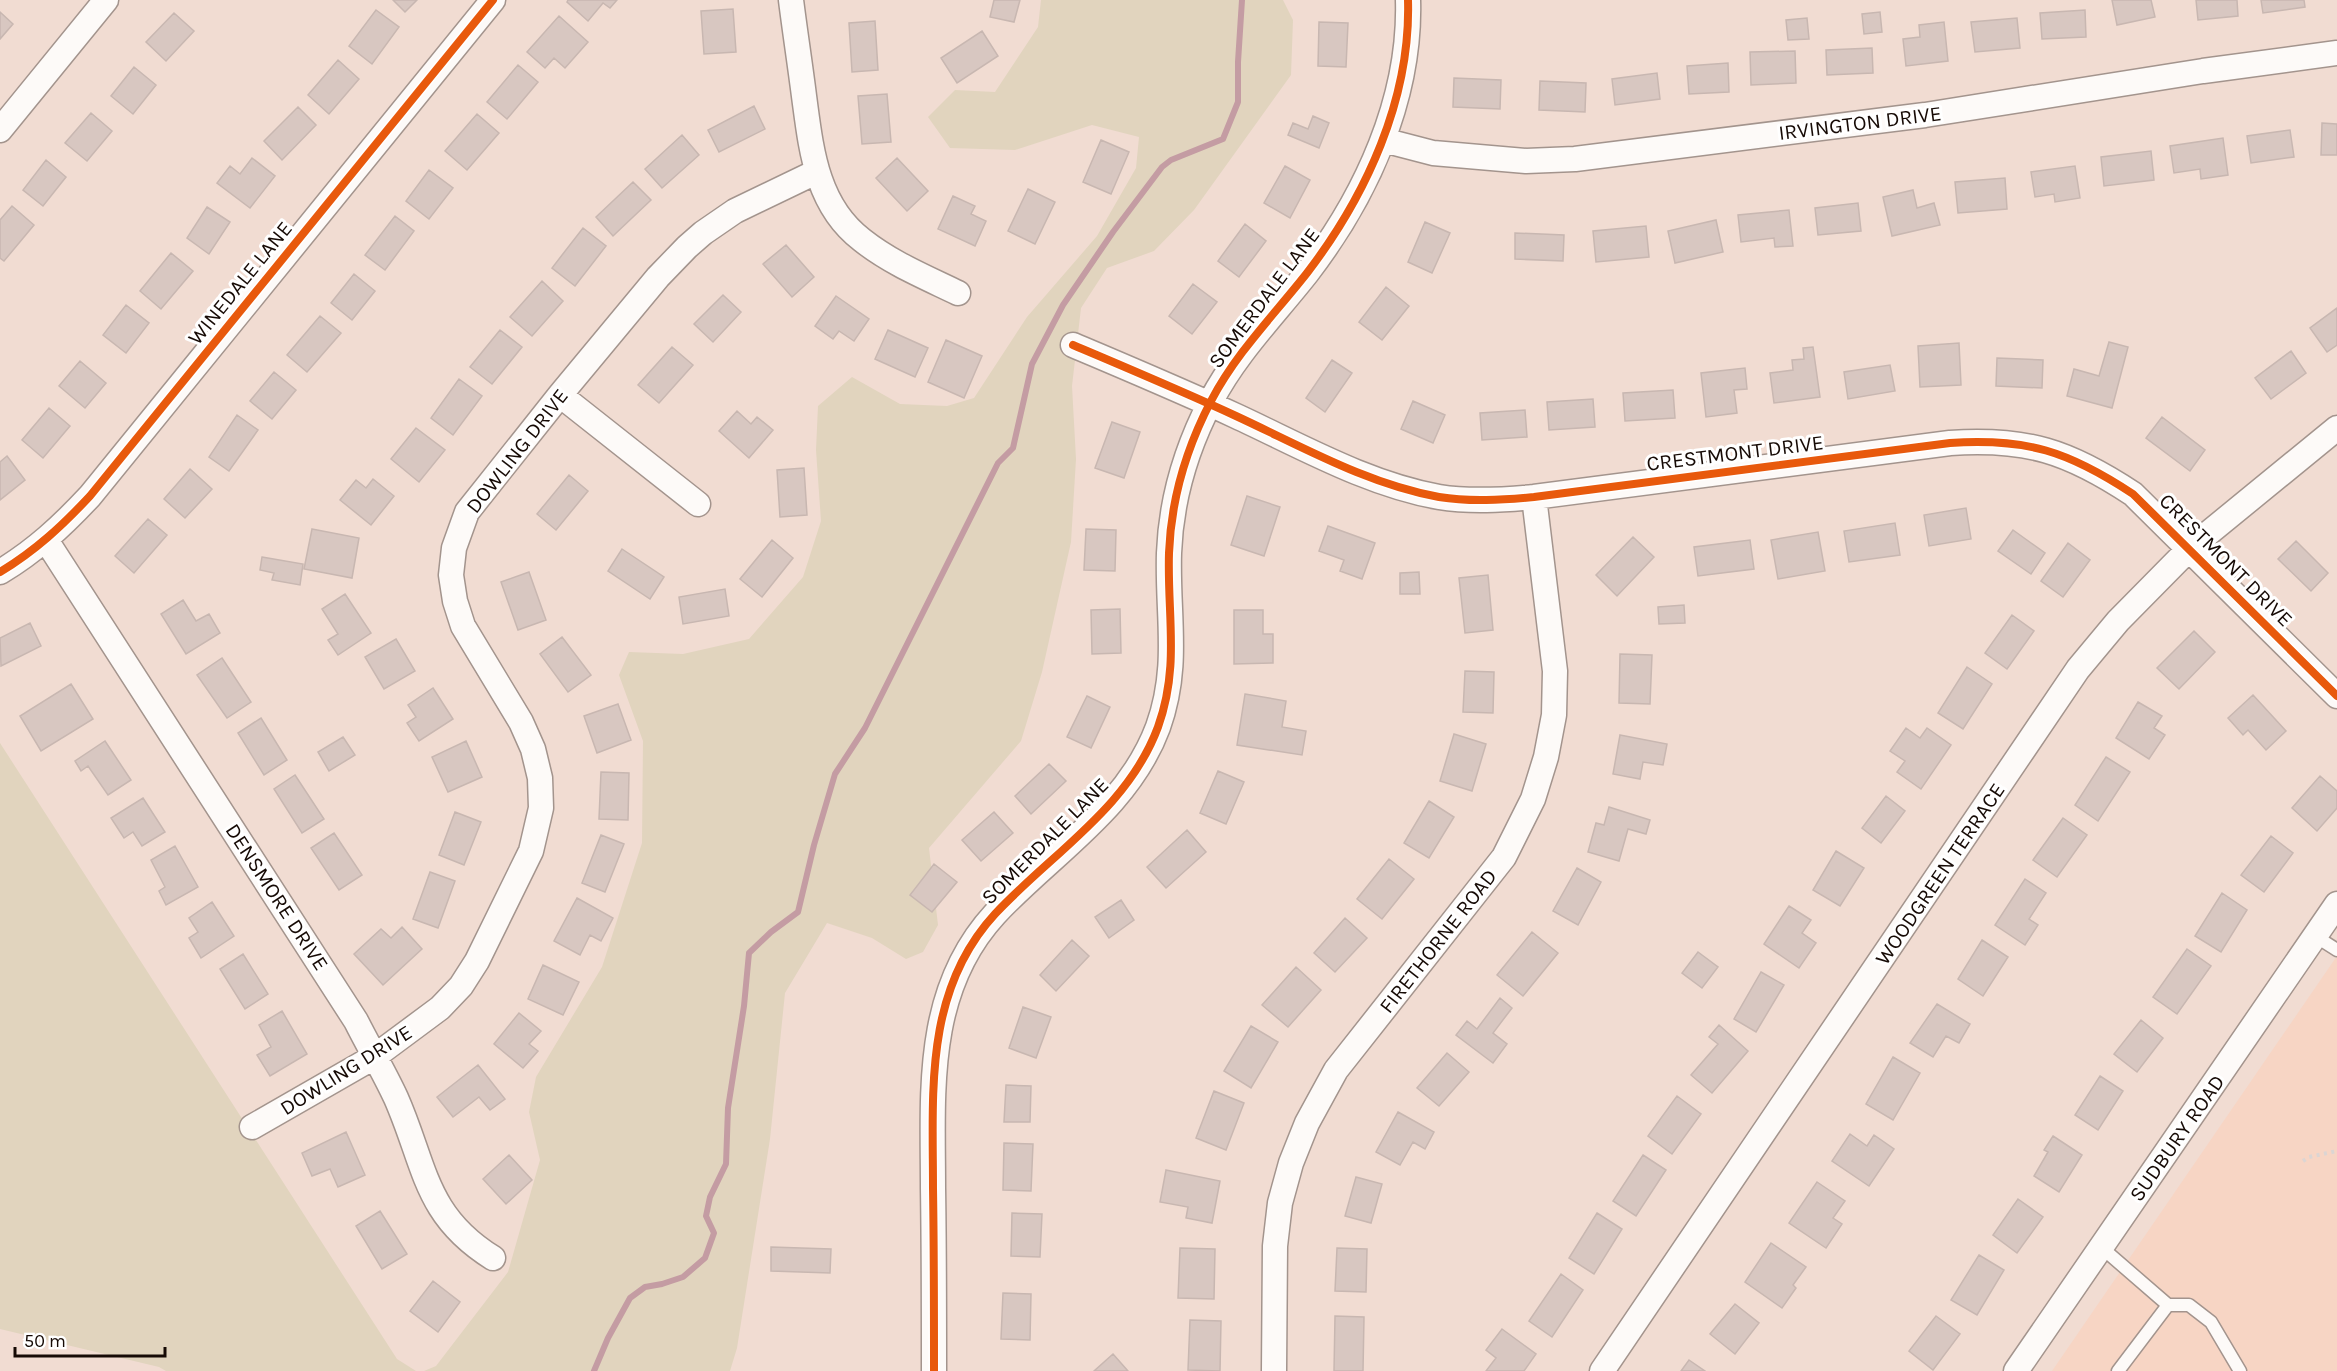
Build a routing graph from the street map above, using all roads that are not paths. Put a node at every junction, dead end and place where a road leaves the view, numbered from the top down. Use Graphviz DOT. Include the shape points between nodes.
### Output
graph roads {
  1 [pos="106,0"];
  2 [pos="493,0"];
  3 [pos="791,0"];
  4 [pos="1408,0"];
  5 [pos="2337,53"];
  6 [pos="0,130"];
  7 [pos="1383,140"];
  8 [pos="816,172"];
  9 [pos="958,293"];
  10 [pos="1073,345"];
  11 [pos="560,395"];
  12 [pos="1210,404"];
  13 [pos="2337,428"];
  14 [pos="1534,497"];
  15 [pos="698,504"];
  16 [pos="46,540"];
  17 [pos="2189,549"];
  18 [pos="0,572"];
  19 [pos="2337,696"];
  20 [pos="2337,904"];
  21 [pos="2315,936"];
  22 [pos="2337,950"];
  23 [pos="374,1057"];
  24 [pos="252,1127"];
  25 [pos="2101,1247"];
  26 [pos="493,1258"];
  27 [pos="2168,1305"];
  28 [pos="934,1371"];
  29 [pos="1274,1371"];
  30 [pos="1602,1371"];
  31 [pos="2016,1371"];
  32 [pos="2118,1371"];
  33 [pos="2240,1371"];
  1 -- 6 [label="street"];
  2 -- 16 [label="street, WINEDALE LANE" via="90,496"];
  3 -- 8 [label="street"];
  4 -- 7 [label="street, SOMERDALE LANE" via="1404,55"];
  5 -- 7 [label="street, IRVINGTON DRIVE" via="1925,116 1575,159 1526,160 1433,153"];
  7 -- 12 [label="street, SOMERDALE LANE" via="1339,229 1235,360"];
  8 -- 9 [label="street" via="834,210 860,239 894,262"];
  8 -- 11 [label="street, DOWLING DRIVE" via="735,211 703,233 658,277"];
  10 -- 12 [label="street, CRESTMONT DRIVE"];
  11 -- 15 [label="street"];
  11 -- 23 [label="street, DOWLING DRIVE" via="467,512 454,548 451,575 464,626 533,749 540,778 541,808 536,837 461,987 440,1008"];
  12 -- 14 [label="street, CRESTMONT DRIVE" via="1400,488 1482,501"];
  12 -- 28 [label="street, SOMERDALE LANE" via="1175,503 1169,558 1173,652 1168,690 1155,734 1134,776 1111,806 994,915 961,965 946,1000 937,1036 933,1092"];
  13 -- 17 [label="street, WOODGREEN TERRACE"];
  14 -- 17 [label="street, CRESTMONT DRIVE" via="1986,441 2039,448 2101,473 2133,494"];
  14 -- 29 [label="street, FIRETHORNE ROAD" via="1555,671 1554,715 1546,758 1533,799 1504,857 1336,1070 1307,1123 1280,1203 1274,1264"];
  16 -- 18 [label="street, WINEDALE LANE"];
  16 -- 23 [label="street, DENSMORE DRIVE" via="302,934"];
  17 -- 19 [label="street, CRESTMONT DRIVE"];
  17 -- 30 [label="street, WOODGREEN TERRACE" via="2118,621 2078,669"];
  20 -- 21 [label="street, SUDBURY ROAD"];
  21 -- 22 [label="lane"];
  21 -- 25 [label="street, SUDBURY ROAD"];
  23 -- 24 [label="street, DOWLING DRIVE"];
  23 -- 26 [label="street, DENSMORE DRIVE" via="395,1097 438,1205 454,1228"];
  25 -- 27 [label="lane"];
  25 -- 31 [label="street, SUDBURY ROAD"];
  27 -- 32 [label="lane"];
  27 -- 33 [label="lane" via="2189,1305 2211,1322"];
}
